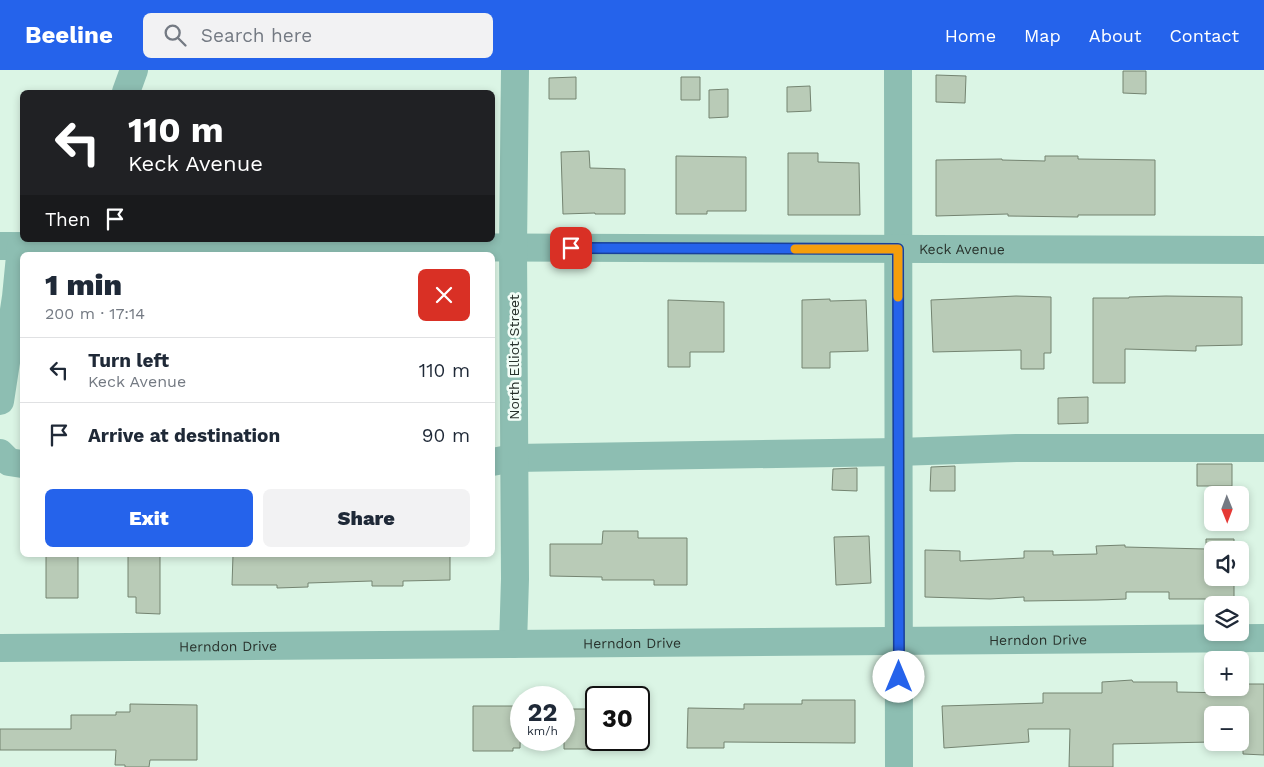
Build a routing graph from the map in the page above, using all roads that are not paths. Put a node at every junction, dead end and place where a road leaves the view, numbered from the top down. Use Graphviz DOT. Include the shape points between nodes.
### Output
graph roads {
  1 [pos="134,70"];
  2 [pos="515,70"];
  3 [pos="898,70"];
  4 [pos="127,90"];
  5 [pos="72,243"];
  6 [pos="10,246"];
  7 [pos="513,248"];
  8 [pos="898,249"];
  9 [pos="1264,250"];
  10 [pos="0,401"];
  11 [pos="1264,448"];
  12 [pos="898,452"];
  13 [pos="0,453"];
  14 [pos="503,460"];
  15 [pos="20,464"];
  16 [pos="1264,638"];
  17 [pos="899,641"];
  18 [pos="513,644"];
  19 [pos="0,648"];
  20 [pos="899,767"];
  1 -- 4 [label="street"];
  2 -- 7 [label="street, North Elliot Street"];
  3 -- 8 [label="street"];
  5 -- 6 [label="street, Keck Avenue"];
  5 -- 7 [label="street, Keck Avenue"];
  6 -- 10 [label="street" via="16,297"];
  7 -- 8 [label="street, Keck Avenue"];
  7 -- 14 [label="street, North Elliot Street"];
  8 -- 9 [label="street, Keck Avenue"];
  8 -- 12 [label="street"];
  11 -- 12 [label="street" via="1016,448"];
  12 -- 14 [label="street"];
  12 -- 17 [label="street"];
  13 -- 15 [label="street" via="9,462"];
  14 -- 18 [label="street, North Elliot Street" via="515,579"];
  16 -- 17 [label="street, Herndon Drive"];
  17 -- 18 [label="street, Herndon Drive"];
  17 -- 20 [label="street"];
  18 -- 19 [label="street, Herndon Drive"];
}
